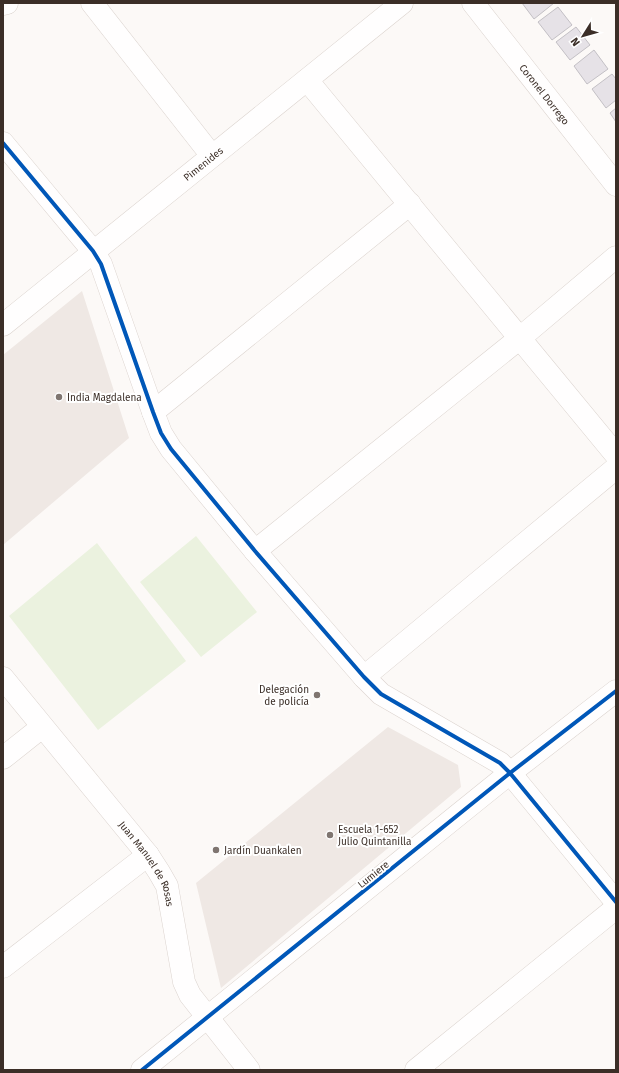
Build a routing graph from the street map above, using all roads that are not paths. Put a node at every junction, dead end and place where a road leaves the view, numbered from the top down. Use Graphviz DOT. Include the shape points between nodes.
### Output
graph roads {
  1 [pos="7,3"];
  2 [pos="92,3"];
  3 [pos="402,3"];
  4 [pos="474,3"];
  5 [pos="3,4"];
  6 [pos="307,80"];
  7 [pos="3,143"];
  8 [pos="212,156"];
  9 [pos="616,185"];
  10 [pos="410,204"];
  11 [pos="93,251"];
  12 [pos="616,257"];
  13 [pos="3,325"];
  14 [pos="520,338"];
  15 [pos="153,412"];
  16 [pos="616,455"];
  17 [pos="616,468"];
  18 [pos="255,551"];
  19 [pos="3,678"];
  20 [pos="364,678"];
  21 [pos="616,692"];
  22 [pos="42,727"];
  23 [pos="3,758"];
  24 [pos="510,773"];
  25 [pos="148,855"];
  26 [pos="616,902"];
  27 [pos="616,908"];
  28 [pos="3,967"];
  29 [pos="207,1018"];
  30 [pos="142,1070"];
  31 [pos="249,1070"];
  32 [pos="416,1070"];
  1 -- 5 [label="street"];
  2 -- 8 [label="street"];
  3 -- 6 [label="street, Pimenides"];
  4 -- 9 [label="street, Coronel Dorrego"];
  6 -- 8 [label="street, Pimenides"];
  6 -- 10 [label="street"];
  7 -- 11 [label="street"];
  8 -- 11 [label="street, Pimenides"];
  10 -- 14 [label="street"];
  10 -- 15 [label="street"];
  11 -- 13 [label="street, Pimenides"];
  11 -- 15 [label="street" via="101,264"];
  12 -- 14 [label="street"];
  14 -- 16 [label="street"];
  14 -- 18 [label="street"];
  15 -- 18 [label="street" via="171,449"];
  17 -- 20 [label="street"];
  18 -- 20 [label="street"];
  19 -- 22 [label="street, Juan Manuel de Rosas"];
  20 -- 24 [label="street" via="380,694 500,763"];
  21 -- 24 [label="street, Lumiere"];
  22 -- 23 [label="street"];
  22 -- 25 [label="street, Juan Manuel de Rosas"];
  24 -- 26 [label="street"];
  24 -- 29 [label="street, Lumiere"];
  25 -- 28 [label="street"];
  25 -- 29 [label="street, Juan Manuel de Rosas" via="167,886 184,982"];
  27 -- 32 [label="street"];
  29 -- 30 [label="street, Lumiere"];
  29 -- 31 [label="street, Juan Manuel de Rosas"];
}
